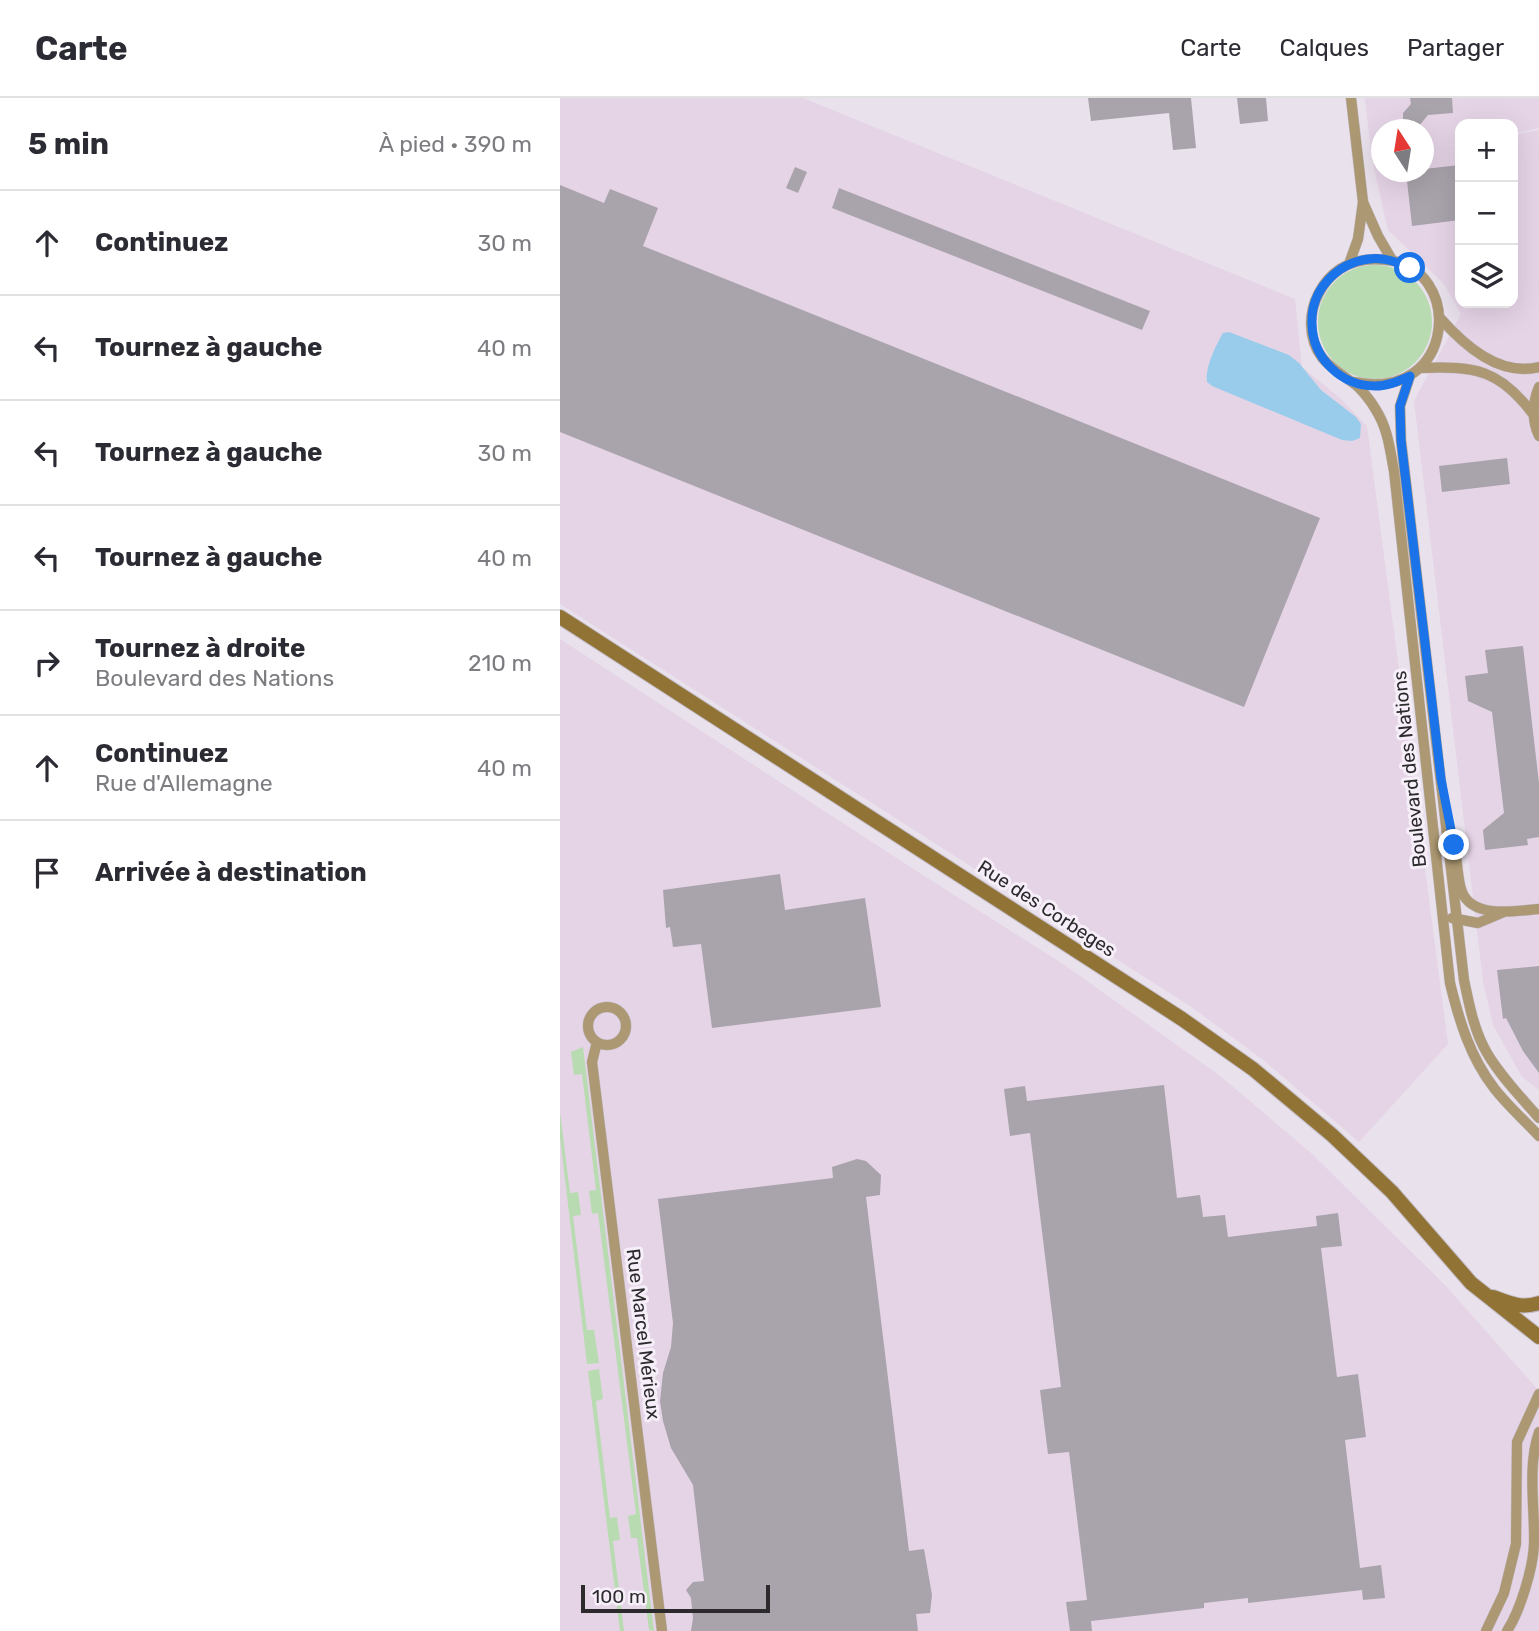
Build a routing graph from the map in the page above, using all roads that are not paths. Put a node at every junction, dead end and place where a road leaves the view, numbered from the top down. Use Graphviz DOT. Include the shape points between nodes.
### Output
graph roads {
  1 [pos="1351,98"];
  2 [pos="1363,202"];
  3 [pos="1392,260"];
  4 [pos="1349,264"];
  5 [pos="1440,318"];
  6 [pos="1539,367"];
  7 [pos="1420,368"];
  8 [pos="1410,376"];
  9 [pos="1354,382"];
  10 [pos="1539,387"];
  11 [pos="1534,414"];
  12 [pos="1539,436"];
  13 [pos="560,617"];
  14 [pos="1441,779"];
  15 [pos="1431,806"];
  16 [pos="1539,909"];
  17 [pos="1504,912"];
  18 [pos="1457,920"];
  19 [pos="597,1042"];
  20 [pos="1539,1118"];
  21 [pos="1539,1136"];
  22 [pos="1471,1283"];
  23 [pos="1539,1303"];
  24 [pos="1539,1337"];
  25 [pos="1539,1394"];
  26 [pos="1539,1432"];
  27 [pos="663,1631"];
  28 [pos="1486,1631"];
  29 [pos="1507,1631"];
  1 -- 2 [label="street"];
  2 -- 3 [label="street"];
  2 -- 4 [label="street"];
  3 -- 4 [label="street" via="1370,258"];
  3 -- 5 [label="street" via="1425,281"];
  4 -- 9 [label="street" via="1325,282 1311,324 1320,354 1340,376"];
  5 -- 6 [label="street" via="1481,356 1509,366"];
  5 -- 7 [label="street" via="1432,354"];
  7 -- 8 [label="street"];
  7 -- 11 [label="street" via="1468,368 1503,381"];
  8 -- 9 [label="street" via="1392,384"];
  8 -- 14 [label="street, Boulevard des Nations" via="1400,406 1401,440"];
  9 -- 15 [label="street, Boulevard des Nations" via="1387,433 1394,471"];
  10 -- 11 [label="street"];
  11 -- 12 [label="street"];
  13 -- 22 [label="street, Rue des Corbeges" via="1171,1011 1252,1069 1392,1192"];
  14 -- 17 [label="street" via="1463,894 1482,909"];
  14 -- 18 [label="street, Boulevard des Nations"];
  15 -- 18 [label="street" via="1449,918"];
  15 -- 21 [label="street, Boulevard des Nations" via="1450,982 1459,1020 1475,1059 1494,1088"];
  16 -- 17 [label="street"];
  17 -- 18 [label="street" via="1478,923"];
  18 -- 20 [label="street, Boulevard des Nations" via="1472,1017 1486,1052"];
  19 -- 27 [label="street, Rue Marcel Mérieux" via="592,1062"];
  22 -- 23 [label="street, Rue des Corbeges" via="1514,1305"];
  22 -- 24 [label="street, Rue des Corbeges"];
  25 -- 28 [label="street" via="1517,1442 1516,1544 1504,1593"];
  26 -- 29 [label="street" via="1533,1455 1534,1547 1527,1583"];
}
